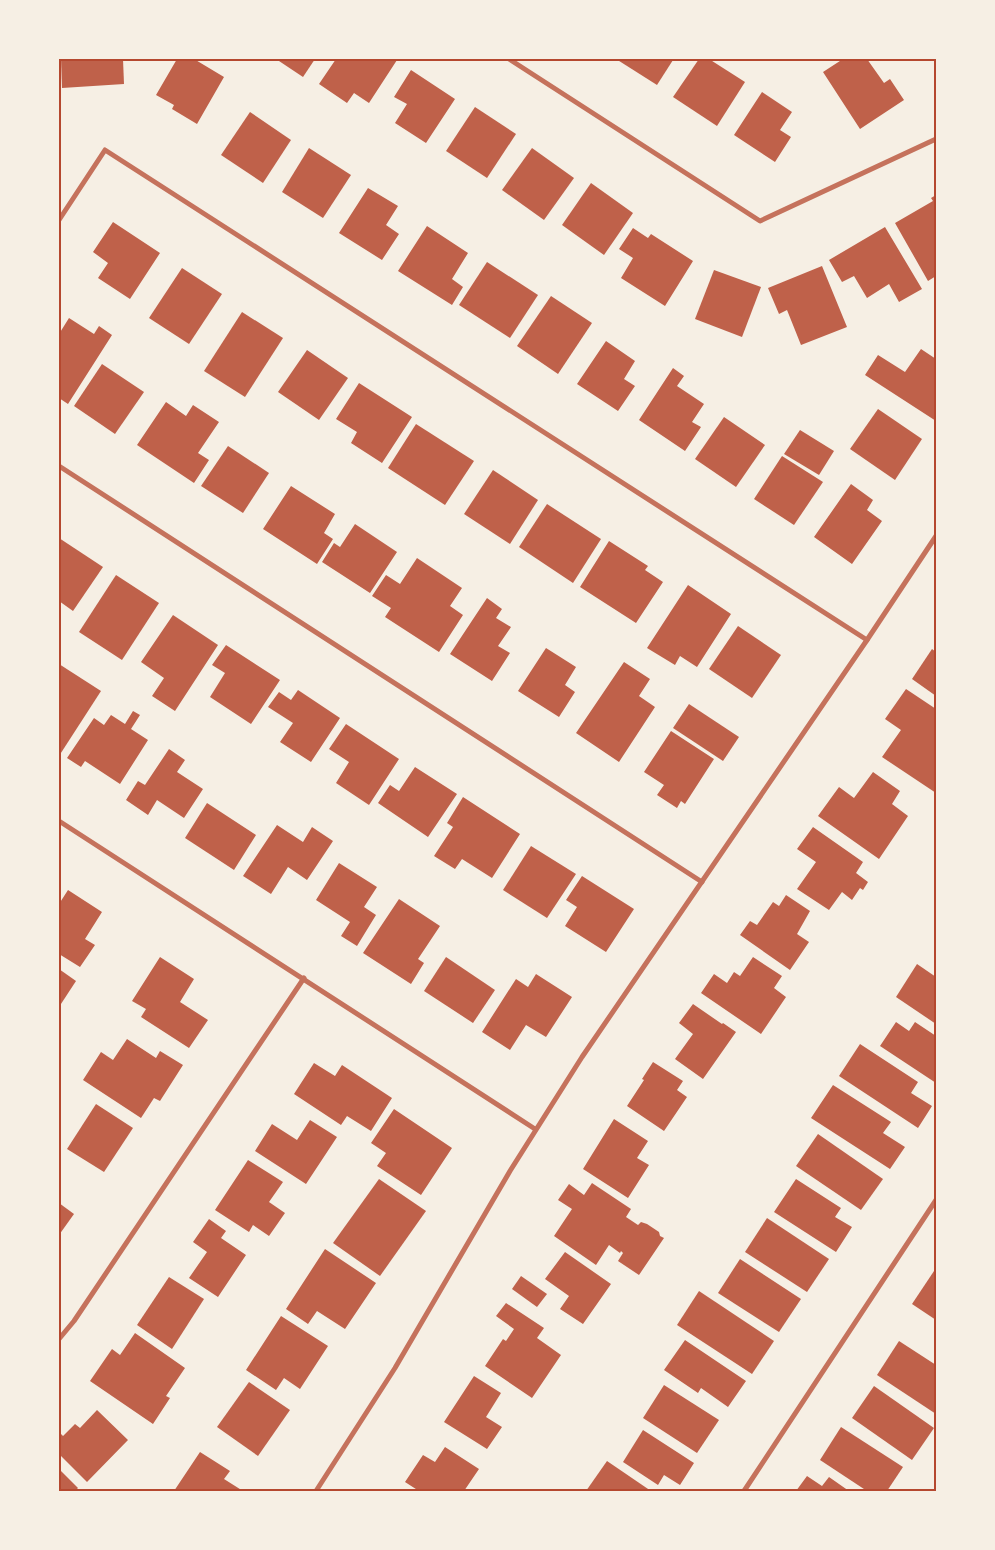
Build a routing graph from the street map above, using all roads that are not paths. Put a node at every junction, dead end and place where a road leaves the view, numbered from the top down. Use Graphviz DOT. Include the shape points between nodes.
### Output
graph roads {
  1 [pos="509,59"];
  2 [pos="936,139"];
  3 [pos="59,220"];
  4 [pos="59,466"];
  5 [pos="936,536"];
  6 [pos="867,640"];
  7 [pos="59,821"];
  8 [pos="702,882"];
  9 [pos="304,978"];
  10 [pos="535,1129"];
  11 [pos="936,1200"];
  12 [pos="59,1339"];
  13 [pos="316,1491"];
  14 [pos="744,1491"];
  1 -- 2 [label="street" via="760,221"];
  3 -- 6 [label="street" via="105,150"];
  4 -- 8 [label="street"];
  5 -- 6 [label="street"];
  6 -- 8 [label="street"];
  7 -- 9 [label="street"];
  8 -- 10 [label="street"];
  9 -- 10 [label="street"];
  9 -- 12 [label="street"];
  10 -- 13 [label="street" via="395,1368"];
  11 -- 14 [label="street"];
}
